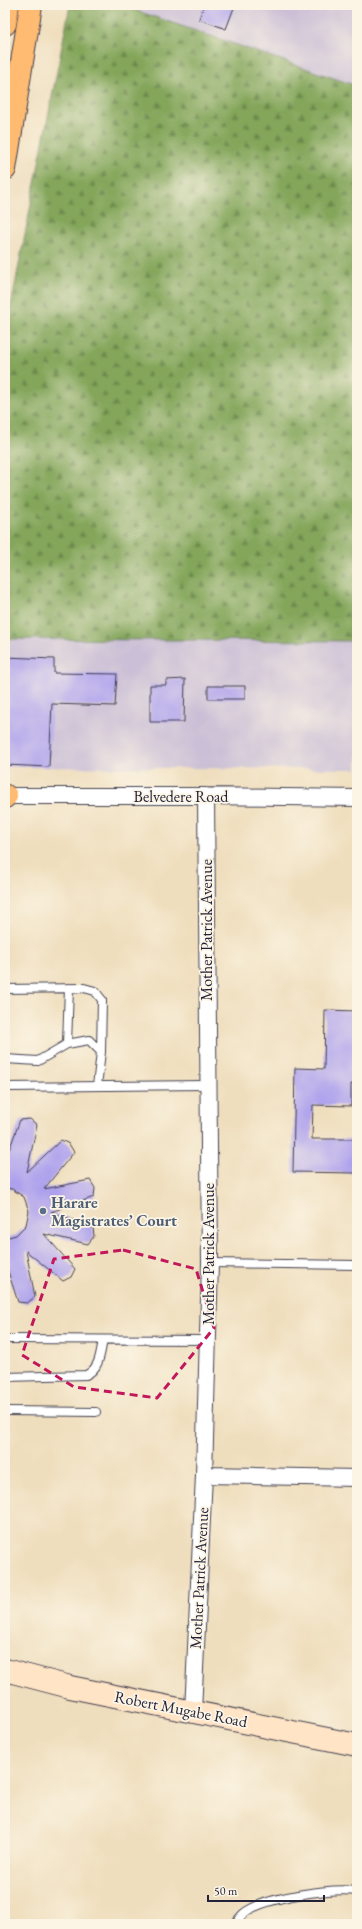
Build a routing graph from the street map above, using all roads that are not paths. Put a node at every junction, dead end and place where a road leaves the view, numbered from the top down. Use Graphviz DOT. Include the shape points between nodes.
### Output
graph roads {
  1 [pos="8,5"];
  2 [pos="31,5"];
  3 [pos="5,24"];
  4 [pos="5,169"];
  5 [pos="206,796"];
  6 [pos="5,797"];
  7 [pos="357,798"];
  8 [pos="69,988"];
  9 [pos="5,989"];
  10 [pos="67,1044"];
  11 [pos="101,1052"];
  12 [pos="5,1059"];
  13 [pos="207,1085"];
  14 [pos="97,1086"];
  15 [pos="5,1088"];
  16 [pos="210,1263"];
  17 [pos="357,1264"];
  18 [pos="5,1339"];
  19 [pos="102,1340"];
  20 [pos="208,1340"];
  21 [pos="5,1377"];
  22 [pos="5,1411"];
  23 [pos="96,1412"];
  24 [pos="204,1475"];
  25 [pos="357,1478"];
  26 [pos="5,1670"];
  27 [pos="193,1712"];
  28 [pos="357,1745"];
  29 [pos="357,1891"];
  30 [pos="235,1924"];
  1 -- 3 [label="highway"];
  2 -- 4 [label="highway"];
  5 -- 6 [label="street, Belvedere Road"];
  5 -- 7 [label="street, Belvedere Road"];
  5 -- 13 [label="street, Mother Patrick Avenue"];
  8 -- 9 [label="lane"];
  8 -- 10 [label="lane"];
  8 -- 11 [label="lane" via="95,991 102,1000"];
  10 -- 11 [label="lane" via="89,1040"];
  10 -- 12 [label="lane" via="38,1060"];
  11 -- 14 [label="lane"];
  13 -- 14 [label="lane"];
  13 -- 16 [label="street, Mother Patrick Avenue"];
  14 -- 15 [label="lane"];
  16 -- 17 [label="lane"];
  16 -- 20 [label="street, Mother Patrick Avenue"];
  18 -- 19 [label="lane"];
  19 -- 20 [label="lane"];
  19 -- 21 [label="lane" via="97,1365 86,1375"];
  20 -- 24 [label="street, Mother Patrick Avenue"];
  22 -- 23 [label="lane"];
  24 -- 25 [label="street"];
  24 -- 27 [label="street, Mother Patrick Avenue"];
  26 -- 27 [label="main road, Robert Mugabe Road" via="70,1687"];
  27 -- 28 [label="main road, Robert Mugabe Road"];
  29 -- 30 [label="lane" via="297,1895 268,1901 243,1914"];
}
